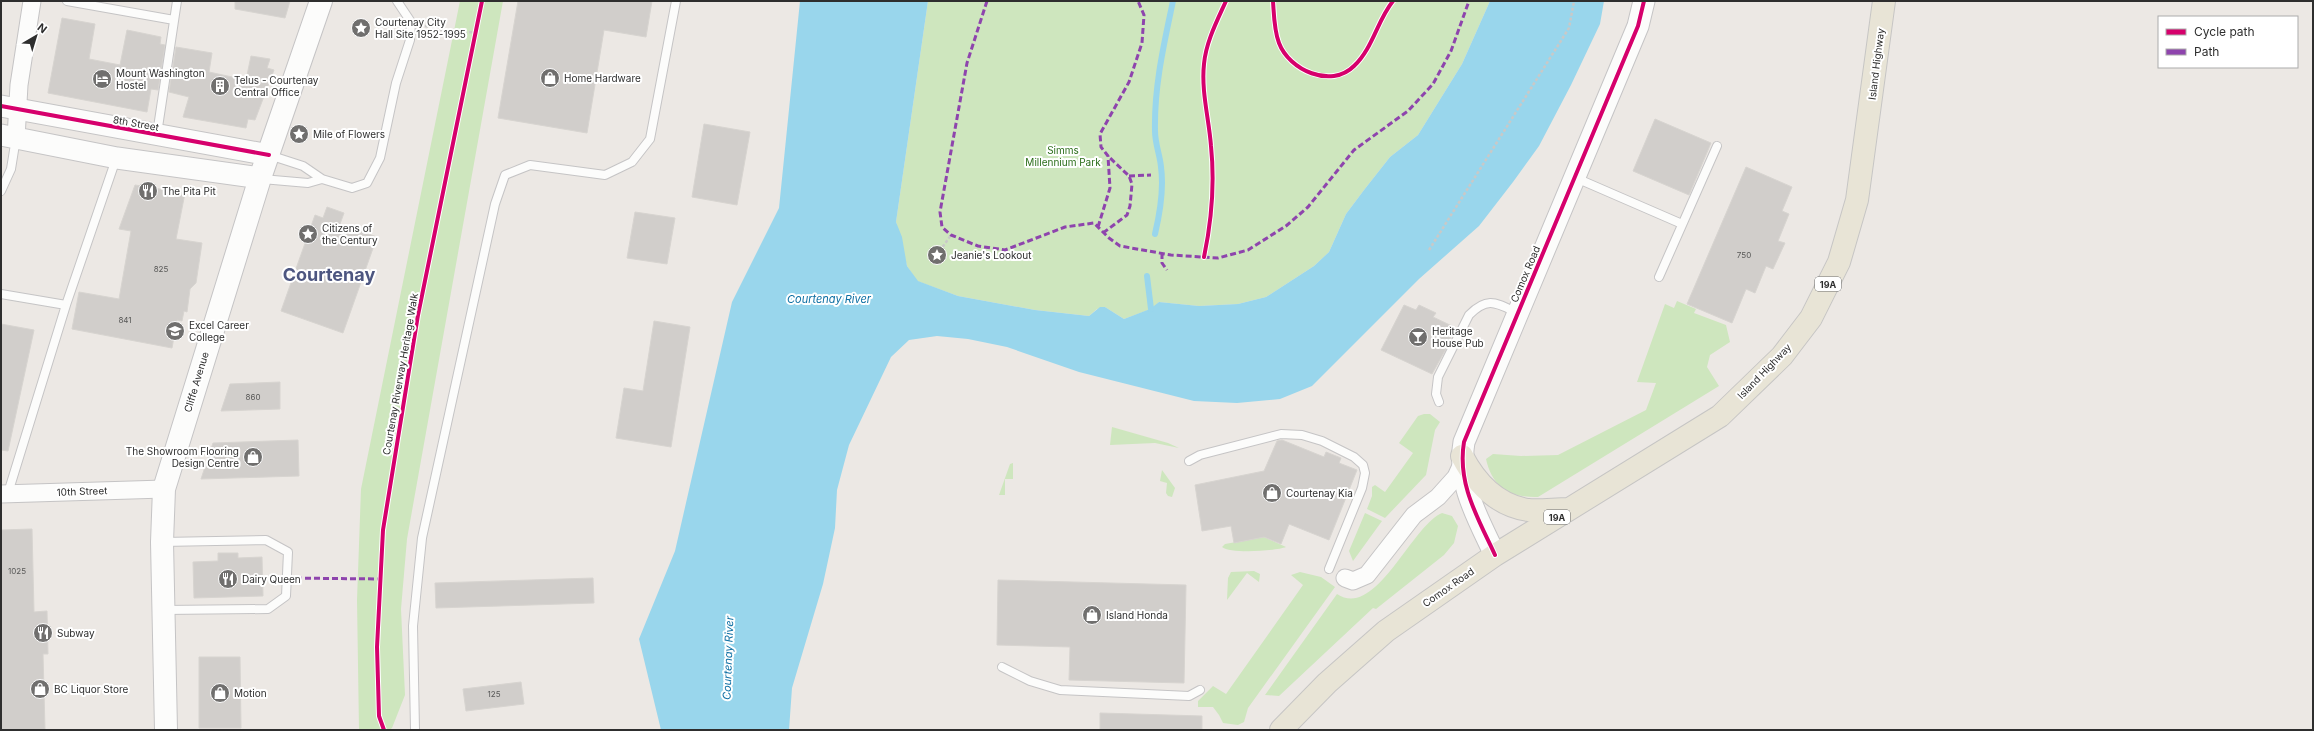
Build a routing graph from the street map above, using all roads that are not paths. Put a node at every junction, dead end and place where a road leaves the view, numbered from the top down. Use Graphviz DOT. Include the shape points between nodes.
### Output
graph roads {
  1 [pos="32,1"];
  2 [pos="67,1"];
  3 [pos="177,1"];
  4 [pos="321,1"];
  5 [pos="397,1"];
  6 [pos="676,1"];
  7 [pos="1644,1"];
  8 [pos="1884,1"];
  9 [pos="174,20"];
  10 [pos="9,108"];
  11 [pos="157,135"];
  12 [pos="8,136"];
  13 [pos="1717,146"];
  14 [pos="269,155"];
  15 [pos="117,158"];
  16 [pos="260,178"];
  17 [pos="1575,178"];
  18 [pos="322,179"];
  19 [pos="1,191"];
  20 [pos="1682,224"];
  21 [pos="1659,277"];
  22 [pos="1,294"];
  23 [pos="66,305"];
  24 [pos="1518,313"];
  25 [pos="1439,402"];
  26 [pos="1189,461"];
  27 [pos="1462,461"];
  28 [pos="164,489"];
  29 [pos="5,494"];
  30 [pos="1569,509"];
  31 [pos="162,542"];
  32 [pos="1495,555"];
  33 [pos="1329,569"];
  34 [pos="1345,578"];
  35 [pos="163,610"];
  36 [pos="1002,667"];
  37 [pos="1200,690"];
  38 [pos="166,730"];
  39 [pos="415,730"];
  40 [pos="1281,730"];
  1 -- 10 [label="street"];
  2 -- 9 [label="lane"];
  3 -- 9 [label="lane"];
  4 -- 14 [label="main road, Cliffe Avenue"];
  5 -- 18 [label="lane" via="411,22 410,40 396,84 380,158 367,183 352,188"];
  6 -- 39 [label="lane" via="650,139 632,162 605,175 530,165 505,175 495,204 422,538 413,626"];
  7 -- 17 [label="street, Comox Road" via="1638,26"];
  8 -- 30 [label="main road, Island Highway / 19A" via="1857,200 1839,262 1811,318 1782,356 1720,416"];
  9 -- 11 [label="lane"];
  10 -- 11 [label="street, 8th Street"];
  10 -- 12 [label="street"];
  11 -- 14 [label="street, 8th Street"];
  12 -- 15 [label="street"];
  12 -- 19 [label="lane" via="11,169"];
  13 -- 20 [label="lane"];
  14 -- 16 [label="main road, Cliffe Avenue"];
  14 -- 18 [label="lane" via="303,166"];
  15 -- 16 [label="street"];
  15 -- 23 [label="lane"];
  16 -- 18 [label="lane" via="308,183"];
  16 -- 28 [label="main road, Cliffe Avenue"];
  17 -- 20 [label="lane"];
  17 -- 24 [label="street, Comox Road"];
  20 -- 21 [label="lane"];
  22 -- 23 [label="lane"];
  23 -- 29 [label="lane"];
  24 -- 25 [label="lane" via="1496,303 1487,302 1476,307 1468,315 1438,377 1436,394"];
  24 -- 27 [label="street, Comox Road" via="1468,430"];
  26 -- 33 [label="lane" via="1200,455 1282,434 1322,441 1354,457 1363,465 1365,473 1362,488"];
  27 -- 30 [label="main road" via="1491,495 1507,503 1528,510"];
  27 -- 32 [label="street, Comox Road" via="1466,490"];
  27 -- 34 [label="street" via="1456,477 1438,497 1414,515 1367,575 1353,581"];
  28 -- 29 [label="street, 10th Street"];
  28 -- 31 [label="main road, Cliffe Avenue"];
  30 -- 32 [label="main road, Island Highway / 19A"];
  31 -- 35 [label="main road, Cliffe Avenue"];
  31 -- 35 [label="lane" via="266,540 288,552 286,596 268,609"];
  32 -- 40 [label="main road, Comox Road / 19A" via="1386,631 1327,683"];
  35 -- 38 [label="main road, Cliffe Avenue"];
  36 -- 37 [label="lane" via="1030,681 1060,690 1189,696"];
}
